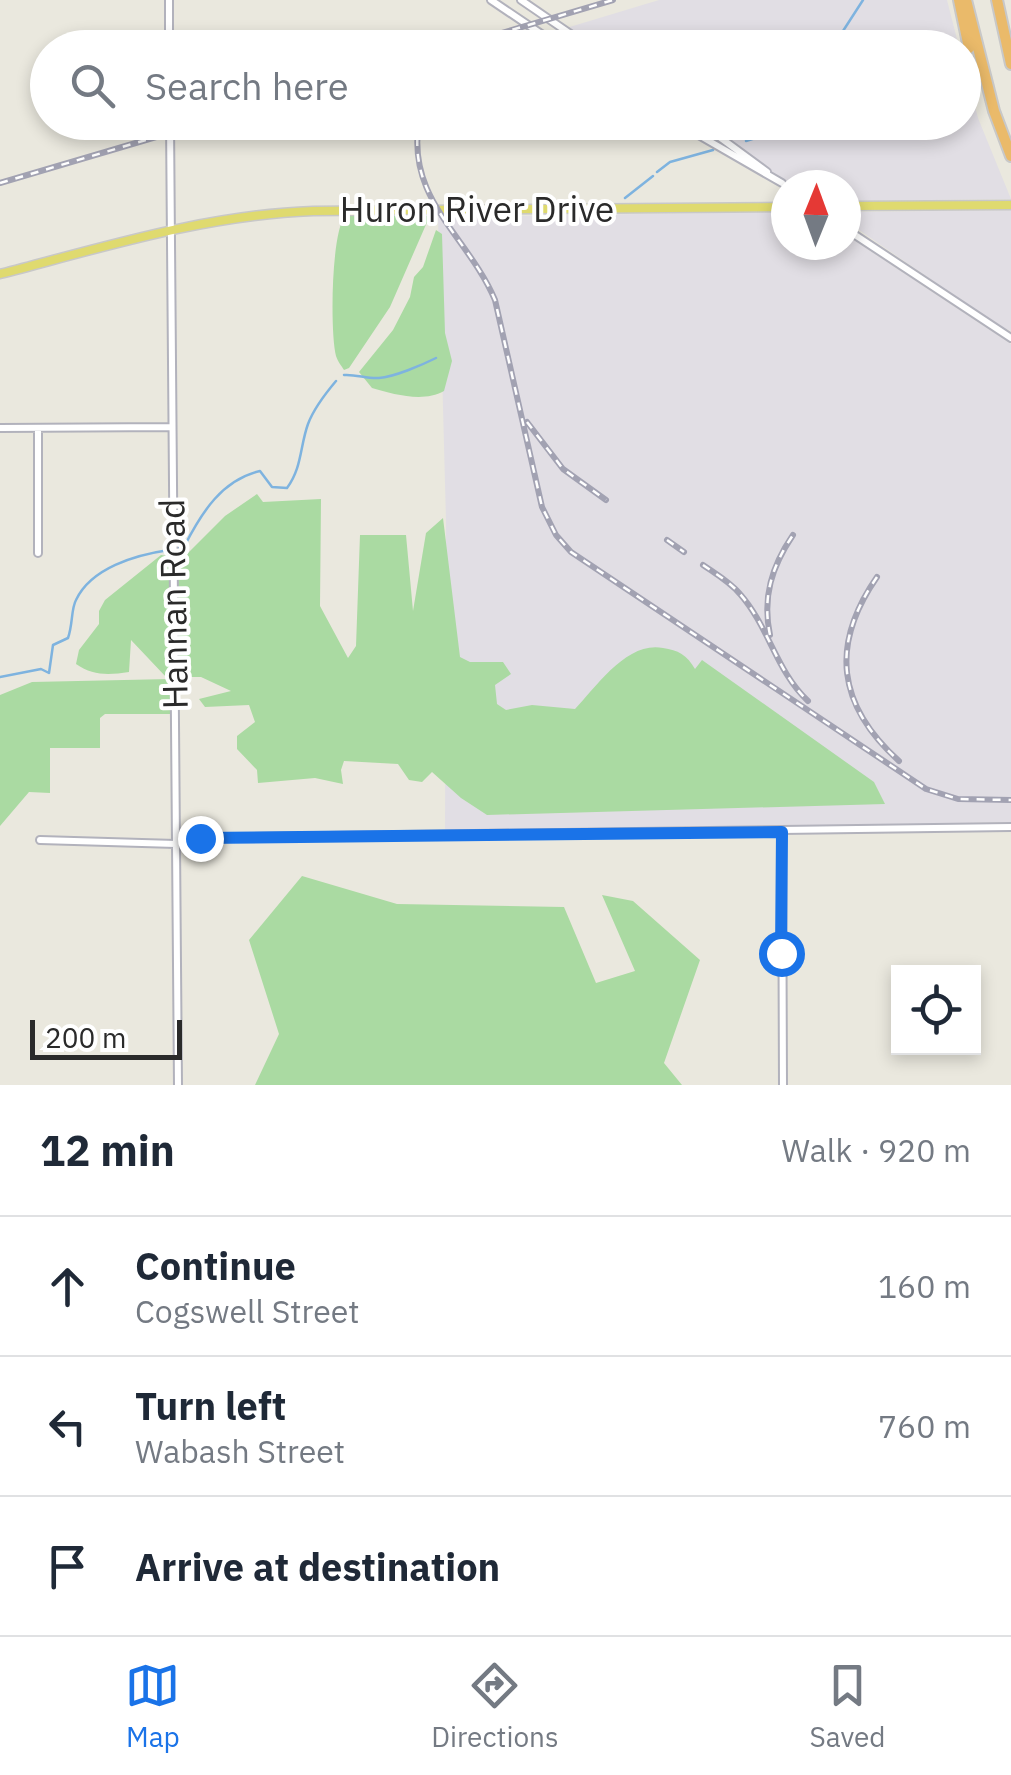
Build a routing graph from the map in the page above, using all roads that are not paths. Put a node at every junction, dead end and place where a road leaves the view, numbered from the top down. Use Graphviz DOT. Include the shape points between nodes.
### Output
graph roads {
  1 [pos="169,0"];
  2 [pos="491,0"];
  3 [pos="521,0"];
  4 [pos="962,0"];
  5 [pos="996,0"];
  6 [pos="169,30"];
  7 [pos="535,30"];
  8 [pos="565,30"];
  9 [pos="967,30"];
  10 [pos="1011,64"];
  11 [pos="981,75"];
  12 [pos="170,140"];
  13 [pos="707,140"];
  14 [pos="723,140"];
  15 [pos="1011,156"];
  16 [pos="771,175"];
  17 [pos="771,177"];
  18 [pos="1011,205"];
  19 [pos="861,206"];
  20 [pos="771,207"];
  21 [pos="170,230"];
  22 [pos="861,239"];
  23 [pos="0,274"];
  24 [pos="1011,338"];
  25 [pos="172,427"];
  26 [pos="0,428"];
  27 [pos="38,428"];
  28 [pos="38,553"];
  29 [pos="1011,827"];
  30 [pos="782,832"];
  31 [pos="40,840"];
  32 [pos="176,841"];
  33 [pos="178,1085"];
  34 [pos="783,1085"];
  1 -- 6 [label="street"];
  2 -- 7 [label="street"];
  3 -- 8 [label="street"];
  4 -- 9 [label="highway"];
  5 -- 10 [label="highway"];
  11 -- 15 [label="highway"];
  12 -- 21 [label="street, Hannan Road"];
  13 -- 17 [label="street"];
  14 -- 16 [label="street"];
  18 -- 19 [label="main road"];
  20 -- 21 [label="main road, Huron River Drive" via="313,211"];
  21 -- 23 [label="main road, Huron River Drive"];
  21 -- 25 [label="street, Hannan Road"];
  22 -- 24 [label="street"];
  25 -- 27 [label="street"];
  25 -- 32 [label="street, Hannan Road"];
  26 -- 27 [label="street"];
  27 -- 28 [label="street"];
  29 -- 30 [label="street"];
  30 -- 32 [label="street"];
  30 -- 34 [label="street"];
  31 -- 32 [label="street"];
  32 -- 33 [label="street, Hannan Road"];
}
